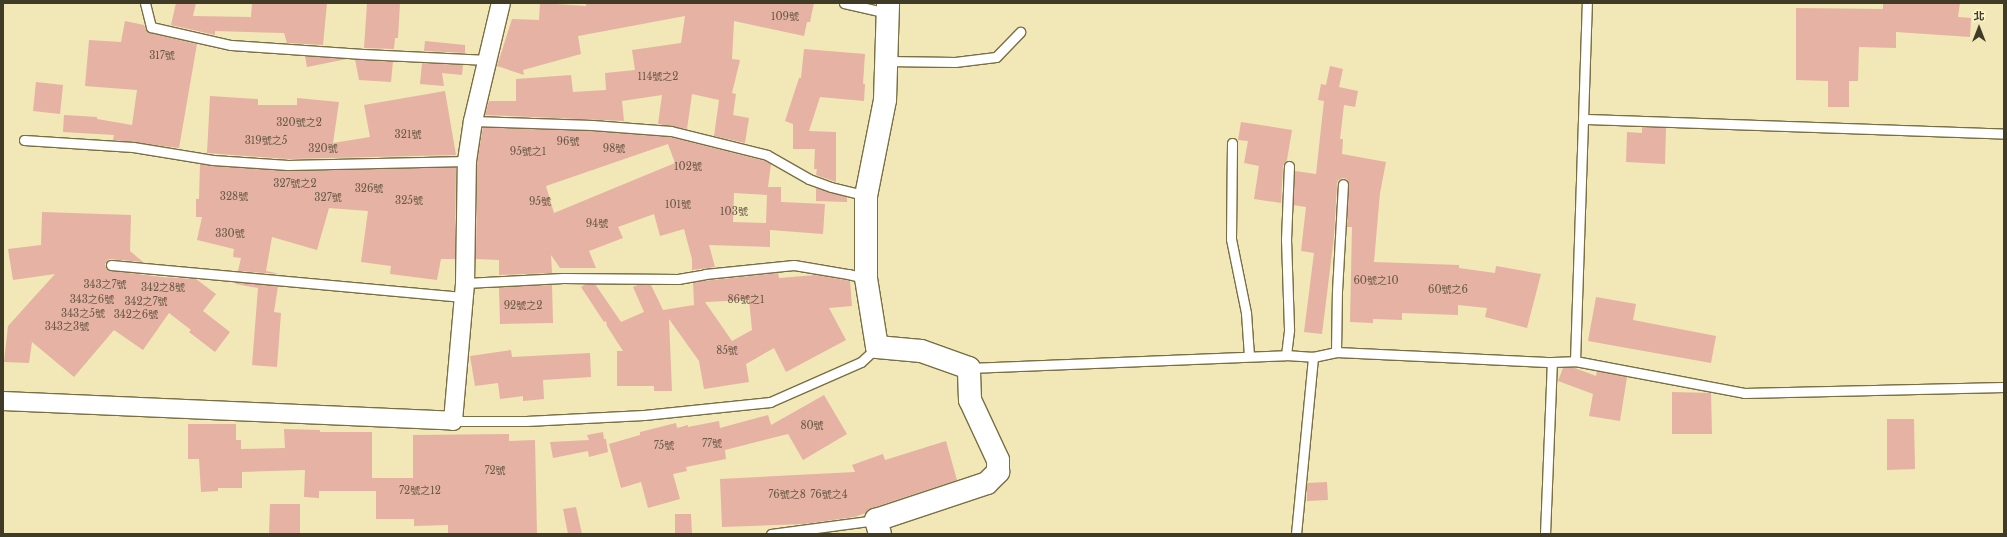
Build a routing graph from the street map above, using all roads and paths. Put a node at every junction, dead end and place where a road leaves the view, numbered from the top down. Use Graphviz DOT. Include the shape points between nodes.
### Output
graph roads {
  1 [pos="145,3"];
  2 [pos="501,3"];
  3 [pos="844,3"];
  4 [pos="1587,3"];
  5 [pos="888,8"];
  6 [pos="1020,32"];
  7 [pos="488,60"];
  8 [pos="886,61"];
  9 [pos="1584,119"];
  10 [pos="473,120"];
  11 [pos="2004,134"];
  12 [pos="24,140"];
  13 [pos="1232,143"];
  14 [pos="467,161"];
  15 [pos="1290,166"];
  16 [pos="1343,184"];
  17 [pos="866,196"];
  18 [pos="111,265"];
  19 [pos="866,278"];
  20 [pos="464,290"];
  21 [pos="877,347"];
  22 [pos="1336,352"];
  23 [pos="1286,355"];
  24 [pos="1249,356"];
  25 [pos="1313,357"];
  26 [pos="1575,361"];
  27 [pos="1552,362"];
  28 [pos="969,368"];
  29 [pos="2004,386"];
  30 [pos="3,401"];
  31 [pos="454,421"];
  32 [pos="878,527"];
  33 [pos="771,534"];
  34 [pos="1296,534"];
  35 [pos="1545,534"];
  1 -- 7 [label="lane" via="151,27 230,44"];
  2 -- 7 [label="street"];
  3 -- 5 [label="lane"];
  4 -- 9 [label="lane"];
  5 -- 8 [label="street"];
  6 -- 8 [label="lane" via="996,57 956,62"];
  7 -- 10 [label="street"];
  8 -- 17 [label="street" via="885,100"];
  9 -- 11 [label="lane"];
  9 -- 26 [label="lane"];
  10 -- 14 [label="street"];
  10 -- 17 [label="lane" via="592,124 671,131 767,155 809,179"];
  12 -- 14 [label="lane" via="133,147 213,160 288,165"];
  13 -- 24 [label="lane" via="1231,239 1246,313"];
  14 -- 20 [label="street"];
  15 -- 23 [label="lane" via="1286,240 1290,329"];
  16 -- 22 [label="lane"];
  17 -- 19 [label="street"];
  18 -- 20 [label="lane"];
  19 -- 20 [label="lane" via="794,265 678,279 563,278"];
  19 -- 21 [label="street"];
  20 -- 31 [label="street"];
  21 -- 28 [label="street" via="922,350"];
  21 -- 31 [label="lane" via="861,362 770,402 644,415 526,421"];
  22 -- 25 [label="lane"];
  22 -- 27 [label="lane"];
  23 -- 24 [label="lane"];
  23 -- 25 [label="lane"];
  24 -- 28 [label="lane"];
  25 -- 34 [label="lane"];
  26 -- 27 [label="lane"];
  26 -- 29 [label="lane" via="1744,394"];
  27 -- 35 [label="lane"];
  28 -- 32 [label="street" via="970,400 998,460 998,472 987,483"];
  30 -- 31 [label="street"];
  32 -- 33 [label="lane"];
}
